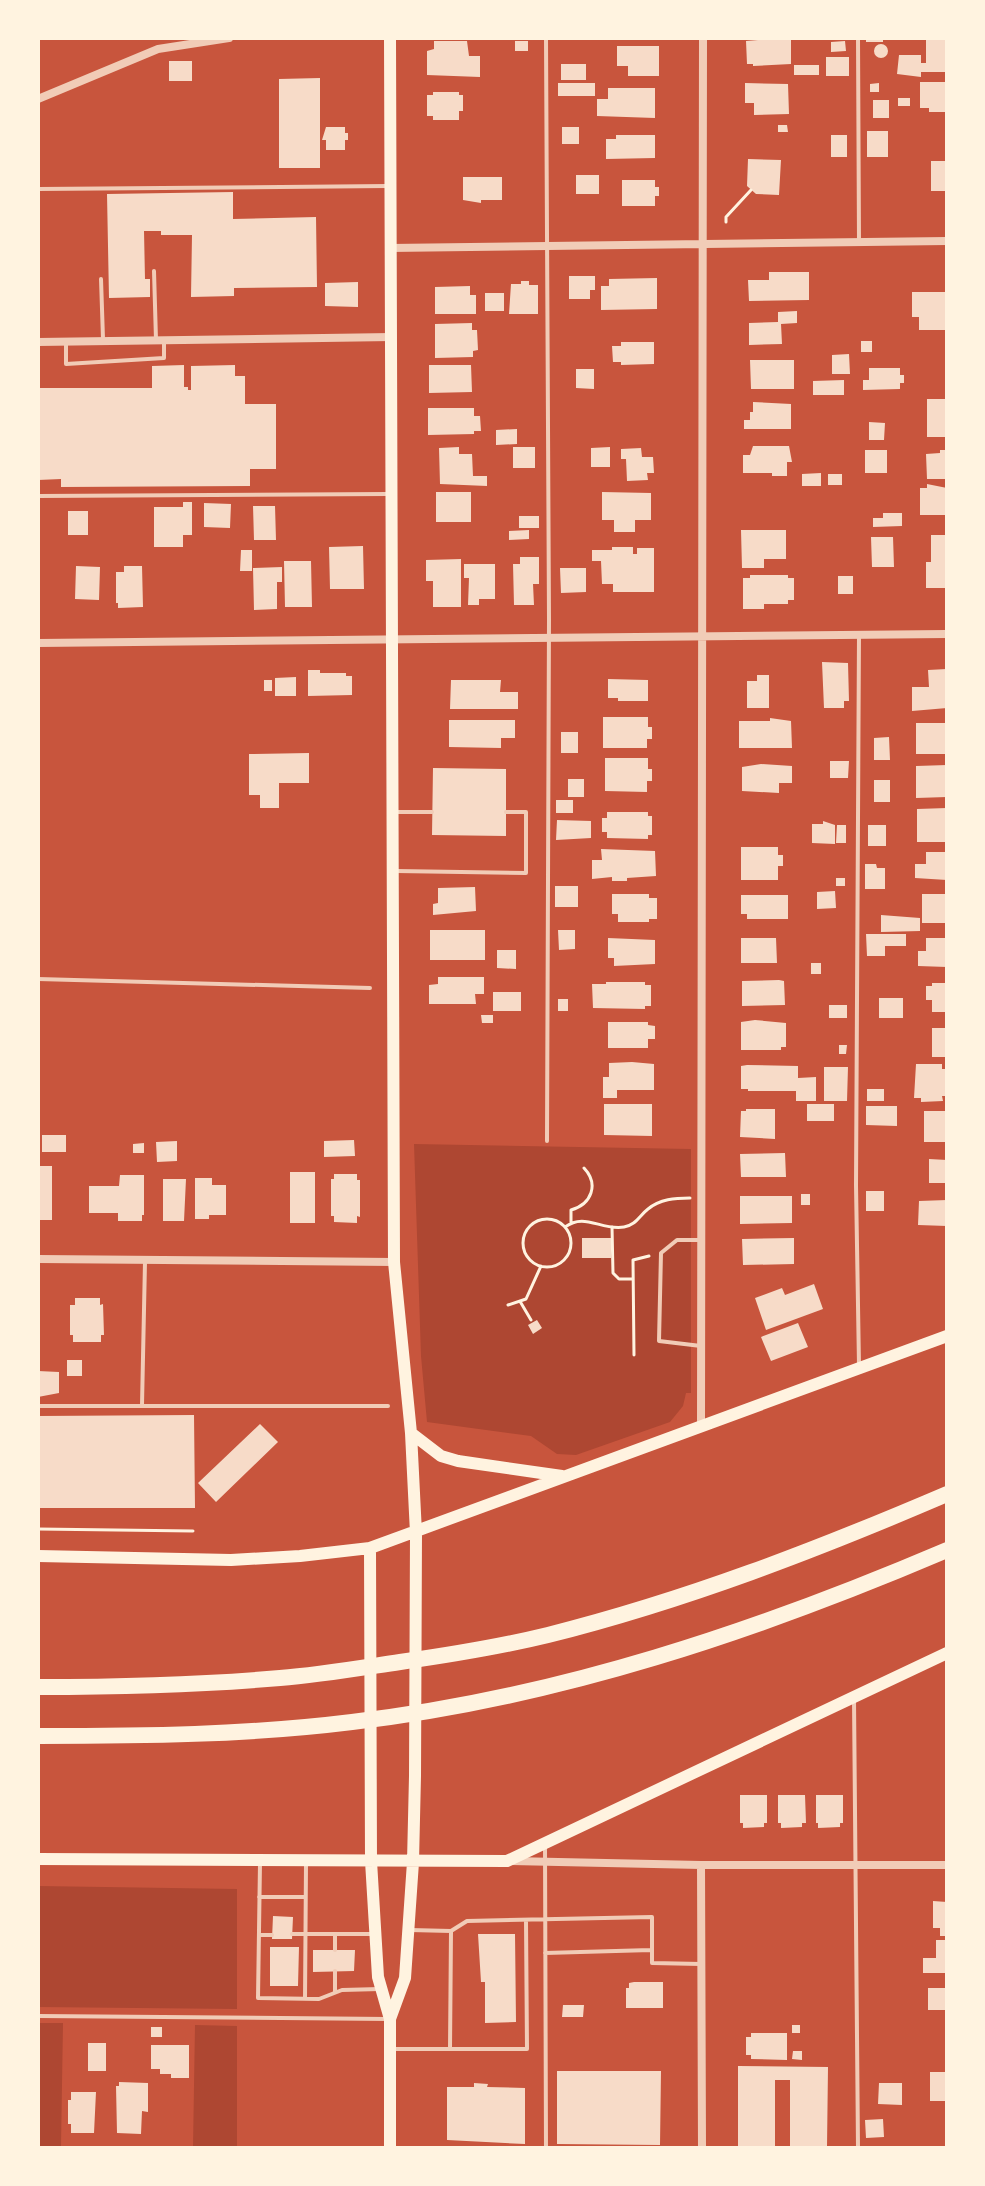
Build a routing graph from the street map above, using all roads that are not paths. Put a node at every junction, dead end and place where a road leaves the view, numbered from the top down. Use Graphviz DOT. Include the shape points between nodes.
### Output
graph roads {
  1 [pos="229,38"];
  2 [pos="390,38"];
  3 [pos="546,38"];
  4 [pos="703,38"];
  5 [pos="858,38"];
  6 [pos="38,99"];
  7 [pos="389,186"];
  8 [pos="38,189"];
  9 [pos="947,241"];
  10 [pos="859,242"];
  11 [pos="702,245"];
  12 [pos="547,246"];
  13 [pos="390,248"];
  14 [pos="154,271"];
  15 [pos="101,279"];
  16 [pos="392,337"];
  17 [pos="160,340"];
  18 [pos="103,341"];
  19 [pos="38,342"];
  20 [pos="66,342"];
  21 [pos="392,493"];
  22 [pos="38,496"];
  23 [pos="947,634"];
  24 [pos="859,635"];
  25 [pos="702,638"];
  26 [pos="393,640"];
  27 [pos="549,640"];
  28 [pos="38,643"];
  29 [pos="394,812"];
  30 [pos="432,812"];
  31 [pos="506,812"];
  32 [pos="394,871"];
  33 [pos="38,979"];
  34 [pos="370,988"];
  35 [pos="547,1141"];
  36 [pos="701,1240"];
  37 [pos="38,1259"];
  38 [pos="145,1260"];
  39 [pos="394,1262"];
  40 [pos="947,1336"];
  41 [pos="701,1346"];
  42 [pos="859,1368"];
  43 [pos="38,1406"];
  44 [pos="142,1406"];
  45 [pos="388,1406"];
  46 [pos="701,1427"];
  47 [pos="411,1433"];
  48 [pos="565,1477"];
  49 [pos="947,1494"];
  50 [pos="416,1533"];
  51 [pos="370,1548"];
  52 [pos="947,1550"];
  53 [pos="38,1556"];
  54 [pos="947,1653"];
  55 [pos="38,1687"];
  56 [pos="854,1697"];
  57 [pos="38,1736"];
  58 [pos="544,1843"];
  59 [pos="38,1859"];
  60 [pos="260,1861"];
  61 [pos="306,1861"];
  62 [pos="371,1861"];
  63 [pos="507,1861"];
  64 [pos="413,1862"];
  65 [pos="545,1862"];
  66 [pos="701,1865"];
  67 [pos="856,1865"];
  68 [pos="947,1865"];
  69 [pos="259,1897"];
  70 [pos="306,1897"];
  71 [pos="545,1919"];
  72 [pos="526,1920"];
  73 [pos="408,1930"];
  74 [pos="451,1931"];
  75 [pos="292,1934"];
  76 [pos="305,1934"];
  77 [pos="335,1934"];
  78 [pos="375,1934"];
  79 [pos="259,1935"];
  80 [pos="272,1935"];
  81 [pos="335,1950"];
  82 [pos="652,1950"];
  83 [pos="545,1953"];
  84 [pos="701,1964"];
  85 [pos="335,1971"];
  86 [pos="381,1989"];
  87 [pos="335,1992"];
  88 [pos="305,1999"];
  89 [pos="38,2016"];
  90 [pos="390,2019"];
  91 [pos="390,2049"];
  92 [pos="450,2049"];
  93 [pos="390,2148"];
  94 [pos="546,2148"];
  95 [pos="702,2148"];
  96 [pos="858,2148"];
  1 -- 6 [label="street" via="158,49"];
  2 -- 7 [label="main road"];
  3 -- 12 [label="lane"];
  4 -- 11 [label="street"];
  5 -- 10 [label="lane"];
  7 -- 8 [label="lane"];
  7 -- 13 [label="main road"];
  9 -- 10 [label="street"];
  10 -- 11 [label="street"];
  11 -- 12 [label="street"];
  11 -- 25 [label="street"];
  12 -- 13 [label="street"];
  12 -- 27 [label="lane"];
  13 -- 16 [label="main road"];
  14 -- 17 [label="lane"];
  15 -- 18 [label="lane"];
  16 -- 17 [label="street"];
  16 -- 21 [label="main road"];
  17 -- 18 [label="street"];
  17 -- 20 [label="lane" via="164,358 66,364"];
  18 -- 20 [label="street"];
  19 -- 20 [label="street"];
  21 -- 22 [label="lane"];
  21 -- 26 [label="main road"];
  23 -- 24 [label="street"];
  24 -- 25 [label="street"];
  24 -- 42 [label="lane"];
  25 -- 27 [label="street"];
  25 -- 36 [label="street"];
  26 -- 27 [label="street"];
  26 -- 28 [label="street"];
  26 -- 29 [label="main road"];
  27 -- 35 [label="lane"];
  29 -- 30 [label="lane"];
  29 -- 32 [label="main road"];
  31 -- 32 [label="lane" via="526,812 526,873"];
  32 -- 39 [label="main road"];
  33 -- 34 [label="lane"];
  36 -- 41 [label="street"];
  36 -- 41 [label="lane" via="677,1240 661,1253 659,1341"];
  37 -- 38 [label="street"];
  38 -- 39 [label="street"];
  38 -- 44 [label="lane"];
  39 -- 47 [label="main road"];
  40 -- 42 [label="main road"];
  41 -- 46 [label="street"];
  42 -- 46 [label="main road"];
  43 -- 44 [label="lane"];
  44 -- 45 [label="lane"];
  46 -- 48 [label="main road"];
  47 -- 48 [label="main road" via="441,1456 458,1461"];
  47 -- 50 [label="main road"];
  48 -- 50 [label="main road"];
  49 -- 55 [label="highway" via="735,1580 545,1636 282,1678"];
  50 -- 51 [label="main road"];
  50 -- 64 [label="main road"];
  51 -- 53 [label="main road" via="231,1560"];
  51 -- 62 [label="main road"];
  52 -- 57 [label="highway" via="656,1658 462,1705 276,1729"];
  54 -- 56 [label="main road"];
  56 -- 58 [label="main road"];
  56 -- 67 [label="lane"];
  58 -- 63 [label="main road"];
  58 -- 65 [label="lane"];
  59 -- 60 [label="main road"];
  60 -- 61 [label="main road"];
  60 -- 69 [label="lane"];
  61 -- 62 [label="main road"];
  61 -- 70 [label="lane"];
  62 -- 64 [label="main road"];
  62 -- 78 [label="main road"];
  63 -- 64 [label="main road"];
  63 -- 65 [label="street"];
  64 -- 73 [label="main road"];
  65 -- 66 [label="street"];
  65 -- 71 [label="lane"];
  66 -- 67 [label="street"];
  66 -- 84 [label="street"];
  67 -- 68 [label="street"];
  67 -- 96 [label="lane"];
  69 -- 70 [label="lane"];
  69 -- 79 [label="lane"];
  70 -- 76 [label="lane"];
  71 -- 72 [label="lane"];
  71 -- 82 [label="lane" via="652,1917"];
  71 -- 83 [label="lane"];
  72 -- 74 [label="lane" via="467,1921"];
  72 -- 92 [label="lane" via="527,2049"];
  73 -- 74 [label="lane"];
  73 -- 90 [label="main road" via="405,1978"];
  74 -- 92 [label="lane"];
  75 -- 76 [label="lane"];
  76 -- 77 [label="lane"];
  76 -- 88 [label="lane"];
  77 -- 78 [label="lane"];
  77 -- 81 [label="lane"];
  78 -- 86 [label="main road"];
  79 -- 80 [label="lane"];
  79 -- 88 [label="lane" via="258,1998"];
  82 -- 83 [label="lane"];
  82 -- 84 [label="lane" via="652,1963"];
  83 -- 94 [label="lane"];
  84 -- 95 [label="street"];
  85 -- 87 [label="lane"];
  86 -- 87 [label="lane"];
  86 -- 90 [label="main road"];
  87 -- 88 [label="lane"];
  89 -- 90 [label="lane"];
  90 -- 91 [label="main road"];
  91 -- 92 [label="lane"];
  91 -- 93 [label="main road"];
}
